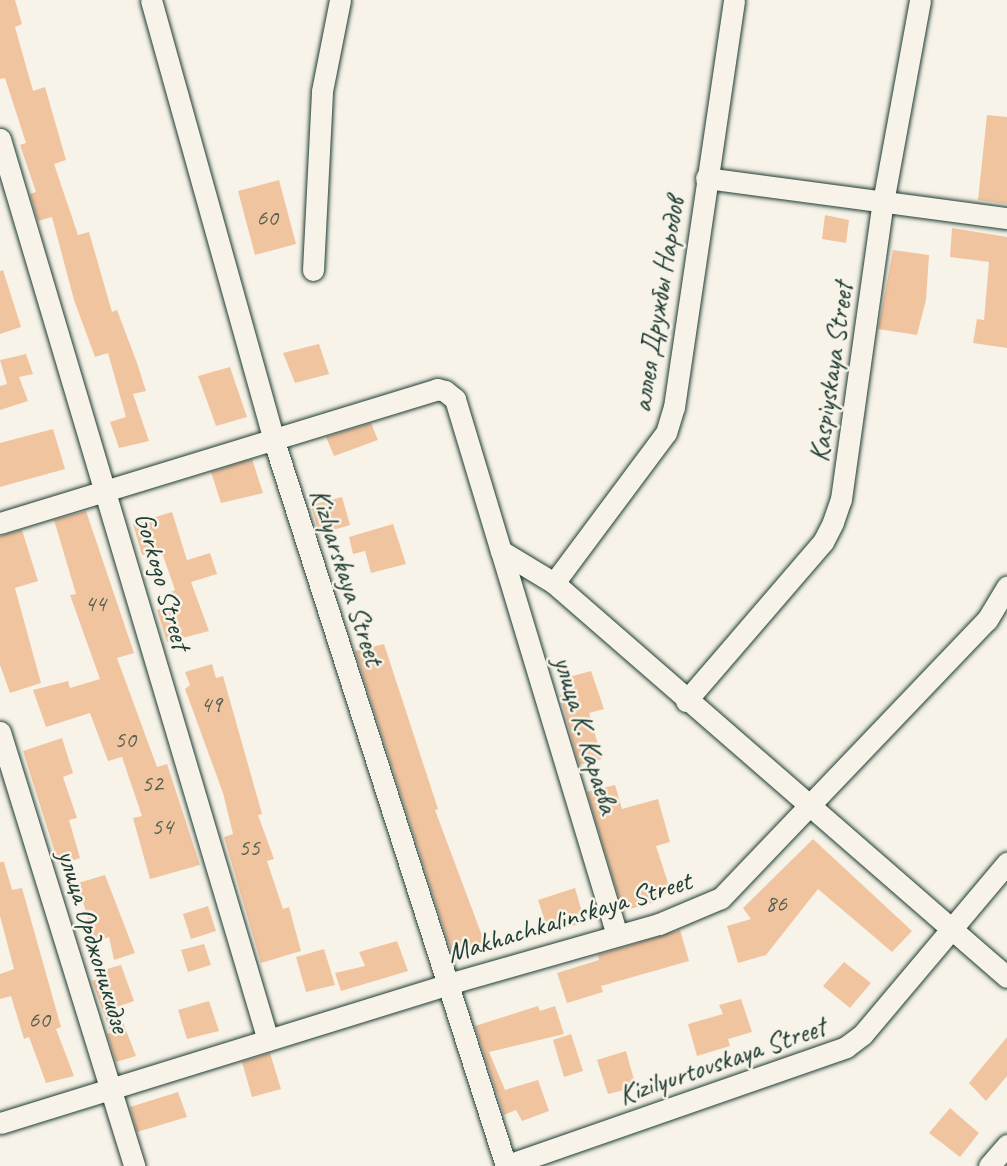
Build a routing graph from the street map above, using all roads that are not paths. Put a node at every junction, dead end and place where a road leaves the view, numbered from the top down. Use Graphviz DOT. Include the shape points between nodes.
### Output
graph roads {
  1 [pos="151,0"];
  2 [pos="340,0"];
  3 [pos="734,0"];
  4 [pos="919,0"];
  5 [pos="0,139"];
  6 [pos="706,178"];
  7 [pos="883,202"];
  8 [pos="1007,218"];
  9 [pos="313,270"];
  10 [pos="273,438"];
  11 [pos="107,490"];
  12 [pos="0,523"];
  13 [pos="501,551"];
  14 [pos="554,583"];
  15 [pos="1007,587"];
  16 [pos="686,701"];
  17 [pos="0,732"];
  18 [pos="808,806"];
  19 [pos="1007,863"];
  20 [pos="949,930"];
  21 [pos="617,935"];
  22 [pos="1007,977"];
  23 [pos="448,984"];
  24 [pos="268,1040"];
  25 [pos="110,1089"];
  26 [pos="0,1123"];
  27 [pos="1007,1145"];
  28 [pos="134,1166"];
  29 [pos="505,1166"];
  30 [pos="989,1166"];
  1 -- 10 [label="street, Kizlyarskaya Street"];
  2 -- 9 [label="street" via="322,91"];
  3 -- 6 [label="street, аллея Дружбы Народов"];
  4 -- 7 [label="street, Kaspiyskaya Street"];
  5 -- 11 [label="street, Gorkogo Street"];
  6 -- 7 [label="street"];
  6 -- 14 [label="street, аллея Дружбы Народов" via="674,407 666,433"];
  7 -- 8 [label="street"];
  7 -- 16 [label="street, Kaspiyskaya Street" via="841,499 833,522 822,542"];
  10 -- 11 [label="street"];
  10 -- 13 [label="street, улица К. Караева" via="437,389 446,391 455,399"];
  10 -- 23 [label="street, Kizlyarskaya Street"];
  11 -- 12 [label="street"];
  11 -- 24 [label="street, Gorkogo Street"];
  13 -- 14 [label="street"];
  13 -- 21 [label="street, улица К. Караева"];
  14 -- 16 [label="street"];
  15 -- 18 [label="street, Makhachkalinskaya Street" via="986,620"];
  16 -- 18 [label="street"];
  17 -- 25 [label="street, улица Орджоникидзе"];
  18 -- 20 [label="street"];
  18 -- 21 [label="street, Makhachkalinskaya Street" via="721,898 659,924"];
  19 -- 20 [label="street, Kizilyurtovskaya Street"];
  20 -- 22 [label="street"];
  20 -- 29 [label="street, Kizilyurtovskaya Street" via="863,1034 846,1047"];
  21 -- 23 [label="street, Makhachkalinskaya Street"];
  23 -- 24 [label="street, Makhachkalinskaya Street"];
  23 -- 29 [label="street, Kizlyarskaya Street"];
  24 -- 25 [label="street, Makhachkalinskaya Street"];
  25 -- 26 [label="street, Makhachkalinskaya Street"];
  25 -- 28 [label="street, улица Орджоникидзе"];
  27 -- 30 [label="street"];
}
